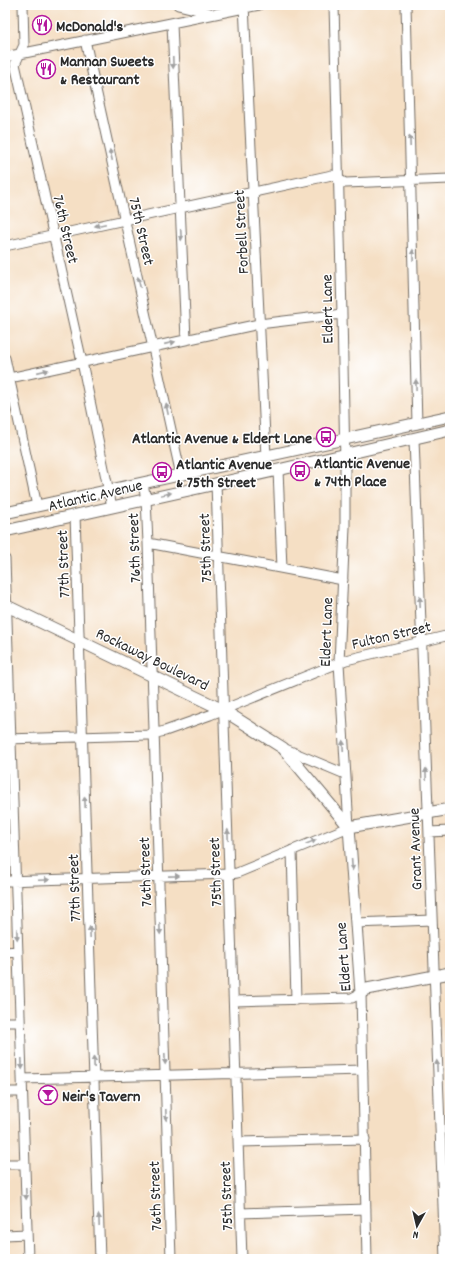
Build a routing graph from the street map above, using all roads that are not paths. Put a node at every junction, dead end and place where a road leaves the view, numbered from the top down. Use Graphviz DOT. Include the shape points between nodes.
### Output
graph roads {
  1 [pos="23,5"];
  2 [pos="178,5"];
  3 [pos="259,5"];
  4 [pos="334,5"];
  5 [pos="406,5"];
  6 [pos="244,6"];
  7 [pos="217,14"];
  8 [pos="172,24"];
  9 [pos="85,40"];
  10 [pos="20,54"];
  11 [pos="5,57"];
  12 [pos="339,179"];
  13 [pos="450,179"];
  14 [pos="411,180"];
  15 [pos="253,191"];
  16 [pos="179,207"];
  17 [pos="125,219"];
  18 [pos="53,235"];
  19 [pos="5,246"];
  20 [pos="342,314"];
  21 [pos="259,324"];
  22 [pos="186,339"];
  23 [pos="154,346"];
  24 [pos="5,358"];
  25 [pos="82,362"];
  26 [pos="7,379"];
  27 [pos="450,416"];
  28 [pos="417,424"];
  29 [pos="450,430"];
  30 [pos="414,439"];
  31 [pos="345,440"];
  32 [pos="345,454"];
  33 [pos="266,457"];
  34 [pos="278,470"];
  35 [pos="181,475"];
  36 [pos="143,484"];
  37 [pos="216,484"];
  38 [pos="110,491"];
  39 [pos="146,499"];
  40 [pos="37,506"];
  41 [pos="112,507"];
  42 [pos="5,513"];
  43 [pos="75,515"];
  44 [pos="5,531"];
  45 [pos="148,543"];
  46 [pos="220,556"];
  47 [pos="5,559"];
  48 [pos="282,568"];
  49 [pos="343,580"];
  50 [pos="6,605"];
  51 [pos="450,635"];
  52 [pos="80,641"];
  53 [pos="421,642"];
  54 [pos="339,663"];
  55 [pos="152,676"];
  56 [pos="223,710"];
  57 [pos="154,734"];
  58 [pos="83,737"];
  59 [pos="8,739"];
  60 [pos="283,748"];
  61 [pos="345,774"];
  62 [pos="9,809"];
  63 [pos="450,809"];
  64 [pos="428,813"];
  65 [pos="349,827"];
  66 [pos="450,831"];
  67 [pos="428,832"];
  68 [pos="292,850"];
  69 [pos="230,874"];
  70 [pos="159,876"];
  71 [pos="88,878"];
  72 [pos="16,880"];
  73 [pos="5,881"];
  74 [pos="432,920"];
  75 [pos="356,923"];
  76 [pos="18,951"];
  77 [pos="5,952"];
  78 [pos="450,973"];
  79 [pos="434,976"];
  80 [pos="361,993"];
  81 [pos="296,1000"];
  82 [pos="234,1001"];
  83 [pos="5,1022"];
  84 [pos="20,1022"];
  85 [pos="363,1070"];
  86 [pos="236,1074"];
  87 [pos="165,1076"];
  88 [pos="94,1078"];
  89 [pos="22,1079"];
  90 [pos="5,1092"];
  91 [pos="22,1092"];
  92 [pos="365,1139"];
  93 [pos="238,1142"];
  94 [pos="5,1164"];
  95 [pos="25,1164"];
  96 [pos="366,1209"];
  97 [pos="241,1213"];
  98 [pos="27,1234"];
  99 [pos="5,1235"];
  100 [pos="28,1259"];
  101 [pos="100,1259"];
  102 [pos="171,1259"];
  103 [pos="242,1259"];
  104 [pos="367,1259"];
  105 [pos="445,1259"];
  1 -- 10 [label="street, 76th Street" via="24,45"];
  2 -- 7 [label="street"];
  3 -- 6 [label="street"];
  4 -- 12 [label="street, Eldert Lane"];
  14 -- 5 [label="street, one-way"];
  6 -- 7 [label="street"];
  6 -- 15 [label="street, Forbell Street"];
  7 -- 8 [label="street"];
  8 -- 9 [label="street"];
  8 -- 16 [label="street, one-way"];
  9 -- 10 [label="street"];
  17 -- 9 [label="street, 75th Street, one-way"];
  10 -- 11 [label="street"];
  10 -- 18 [label="street, 76th Street" via="15,64"];
  12 -- 14 [label="street" via="345,183"];
  12 -- 15 [label="street" via="332,175"];
  12 -- 20 [label="street, Eldert Lane"];
  13 -- 14 [label="street"];
  28 -- 14 [label="street, one-way"];
  15 -- 16 [label="street"];
  15 -- 21 [label="street, Forbell Street"];
  16 -- 17 [label="street"];
  16 -- 22 [label="street, one-way"];
  17 -- 18 [label="street, one-way"];
  23 -- 17 [label="street, 75th Street, one-way"];
  18 -- 19 [label="street"];
  18 -- 25 [label="street, 76th Street"];
  20 -- 21 [label="street"];
  20 -- 31 [label="street, Eldert Lane"];
  21 -- 22 [label="street"];
  21 -- 33 [label="street, Forbell Street"];
  23 -- 22 [label="street, one-way"];
  23 -- 25 [label="street"];
  35 -- 23 [label="street, 75th Street, one-way"];
  24 -- 26 [label="street"];
  26 -- 25 [label="street, one-way"];
  25 -- 38 [label="street, 76th Street"];
  26 -- 40 [label="street"];
  27 -- 28 [label="main road, Atlantic Avenue"];
  28 -- 31 [label="main road, Atlantic Avenue"];
  29 -- 30 [label="main road, Atlantic Avenue"];
  30 -- 32 [label="main road, Atlantic Avenue"];
  53 -- 30 [label="street, Grant Avenue, one-way"];
  31 -- 32 [label="street, Eldert Lane"];
  31 -- 33 [label="main road, Atlantic Avenue"];
  32 -- 34 [label="main road, Atlantic Avenue"];
  32 -- 49 [label="street, Eldert Lane"];
  33 -- 35 [label="main road, Atlantic Avenue"];
  34 -- 37 [label="main road, Atlantic Avenue"];
  34 -- 48 [label="street"];
  35 -- 36 [label="main road, Atlantic Avenue"];
  36 -- 38 [label="main road, Atlantic Avenue"];
  36 -- 39 [label="street, 76th Street"];
  39 -- 37 [label="main road, Atlantic Avenue, one-way"];
  37 -- 46 [label="street, 75th Street"];
  38 -- 40 [label="main road, Atlantic Avenue"];
  38 -- 41 [label="street, 76th Street"];
  39 -- 41 [label="main road, Atlantic Avenue"];
  39 -- 45 [label="street, 76th Street"];
  40 -- 42 [label="main road, Atlantic Avenue"];
  41 -- 43 [label="main road, Atlantic Avenue"];
  43 -- 44 [label="main road, Atlantic Avenue"];
  43 -- 52 [label="street, 77th Street"];
  45 -- 46 [label="street"];
  45 -- 55 [label="street, 76th Street"];
  46 -- 48 [label="street"];
  46 -- 56 [label="street, 75th Street"];
  47 -- 50 [label="street"];
  48 -- 49 [label="street"];
  49 -- 54 [label="street, Eldert Lane"];
  50 -- 52 [label="main road, Rockaway Boulevard"];
  50 -- 59 [label="street"];
  51 -- 53 [label="street, Fulton Street"];
  52 -- 55 [label="main road, Rockaway Boulevard"];
  52 -- 58 [label="street, 77th Street"];
  53 -- 54 [label="street, Fulton Street"];
  64 -- 53 [label="street, Grant Avenue, one-way"];
  54 -- 56 [label="street, Fulton Street"];
  61 -- 54 [label="street, Eldert Lane, one-way"];
  55 -- 56 [label="main road, Rockaway Boulevard"];
  55 -- 57 [label="street, 76th Street"];
  56 -- 57 [label="street, Fulton Street"];
  56 -- 60 [label="main road, Rockaway Boulevard"];
  69 -- 56 [label="street, 75th Street, one-way"];
  57 -- 58 [label="street, Fulton Street"];
  57 -- 70 [label="street, 76th Street"];
  58 -- 59 [label="street, Fulton Street"];
  71 -- 58 [label="street, 77th Street, one-way"];
  59 -- 62 [label="street"];
  60 -- 61 [label="street, Rockaway Boulevard"];
  60 -- 65 [label="main road, Rockaway Boulevard"];
  61 -- 65 [label="street, Eldert Lane"];
  62 -- 72 [label="street"];
  63 -- 64 [label="main road"];
  64 -- 65 [label="main road"];
  64 -- 67 [label="street, Grant Avenue"];
  68 -- 65 [label="street, one-way"];
  65 -- 75 [label="main road, Eldert Lane, one-way"];
  66 -- 67 [label="street"];
  67 -- 74 [label="street, Grant Avenue"];
  68 -- 69 [label="street"];
  68 -- 81 [label="street"];
  70 -- 69 [label="street, one-way"];
  69 -- 82 [label="street, 75th Street"];
  70 -- 71 [label="street"];
  70 -- 87 [label="street, 76th Street, one-way"];
  72 -- 71 [label="street, one-way"];
  88 -- 71 [label="street, 77th Street, one-way"];
  72 -- 73 [label="street"];
  72 -- 76 [label="street, one-way"];
  74 -- 75 [label="street"];
  74 -- 79 [label="street, Grant Avenue"];
  75 -- 80 [label="main road, Eldert Lane"];
  76 -- 77 [label="street"];
  76 -- 84 [label="street"];
  78 -- 79 [label="main road"];
  79 -- 80 [label="main road" via="367,989"];
  105 -- 79 [label="street, Grant Avenue, one-way"];
  80 -- 81 [label="street" via="352,998"];
  80 -- 85 [label="street, Eldert Lane"];
  81 -- 82 [label="street"];
  82 -- 86 [label="street, 75th Street"];
  83 -- 84 [label="street"];
  84 -- 89 [label="street, one-way"];
  85 -- 86 [label="street"];
  85 -- 92 [label="street, Eldert Lane"];
  86 -- 87 [label="street"];
  86 -- 93 [label="street, 75th Street"];
  87 -- 88 [label="street"];
  87 -- 102 [label="street, 76th Street, one-way"];
  88 -- 89 [label="street"];
  101 -- 88 [label="street, 77th Street, one-way"];
  89 -- 91 [label="street"];
  90 -- 91 [label="street"];
  91 -- 95 [label="street"];
  92 -- 93 [label="street"];
  92 -- 96 [label="street, Eldert Lane"];
  93 -- 97 [label="street, 75th Street"];
  94 -- 95 [label="street"];
  95 -- 98 [label="street, one-way"];
  96 -- 97 [label="street"];
  96 -- 104 [label="street, Eldert Lane"];
  97 -- 103 [label="street, 75th Street"];
  98 -- 99 [label="street"];
  98 -- 100 [label="street"];
}
